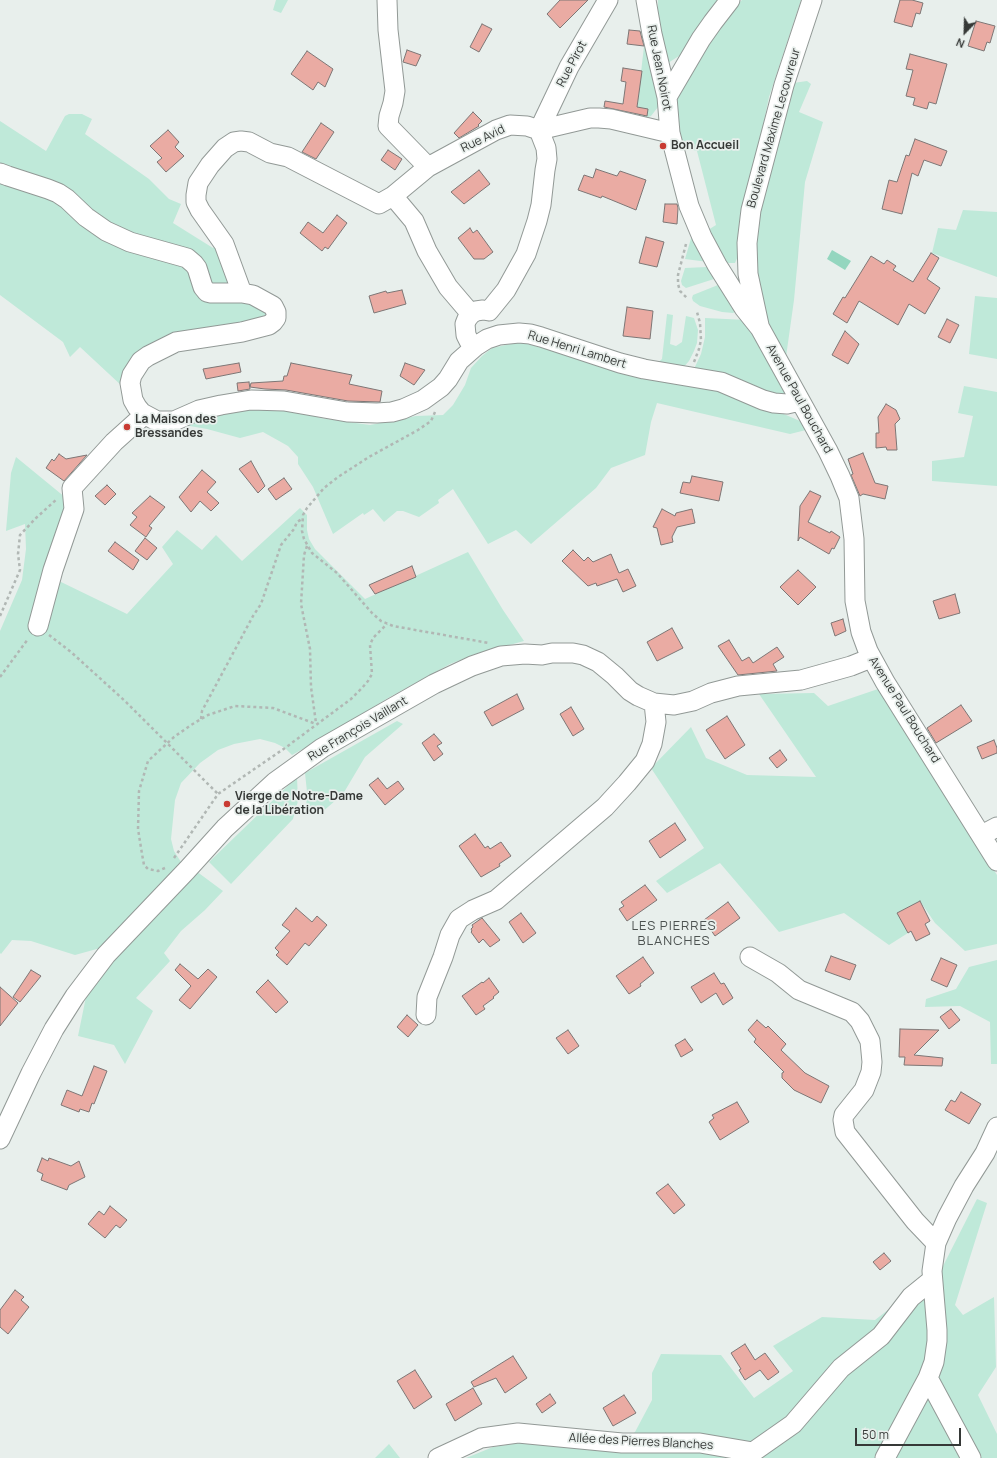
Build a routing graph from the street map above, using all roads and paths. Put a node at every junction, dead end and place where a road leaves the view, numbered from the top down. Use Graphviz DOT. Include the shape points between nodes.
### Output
graph roads {
  1 [pos="387,0"];
  2 [pos="608,0"];
  3 [pos="730,0"];
  4 [pos="812,0"];
  5 [pos="649,4"];
  6 [pos="667,97"];
  7 [pos="539,130"];
  8 [pos="670,133"];
  9 [pos="428,167"];
  10 [pos="0,173"];
  11 [pos="386,200"];
  12 [pos="691,212"];
  13 [pos="747,259"];
  14 [pos="716,265"];
  15 [pos="242,293"];
  16 [pos="687,298"];
  17 [pos="697,312"];
  18 [pos="480,313"];
  19 [pos="760,328"];
  20 [pos="499,335"];
  21 [pos="476,346"];
  22 [pos="679,375"];
  23 [pos="440,387"];
  24 [pos="800,401"];
  25 [pos="144,415"];
  26 [pos="72,488"];
  27 [pos="302,518"];
  28 [pos="308,546"];
  29 [pos="0,616"];
  30 [pos="387,624"];
  31 [pos="38,626"];
  32 [pos="513,654"];
  33 [pos="871,658"];
  34 [pos="0,677"];
  35 [pos="654,703"];
  36 [pos="201,719"];
  37 [pos="316,724"];
  38 [pos="167,744"];
  39 [pos="218,794"];
  40 [pos="989,831"];
  41 [pos="172,860"];
  42 [pos="997,861"];
  43 [pos="169,863"];
  44 [pos="750,957"];
  45 [pos="426,1015"];
  46 [pos="997,1127"];
  47 [pos="0,1139"];
  48 [pos="936,1243"];
  49 [pos="932,1280"];
  50 [pos="928,1378"];
  51 [pos="750,1455"];
  52 [pos="438,1458"];
  53 [pos="885,1458"];
  54 [pos="971,1458"];
  1 -- 9 [label="street" via="394,91 394,103 388,126"];
  2 -- 7 [label="street, Rue Pirot" via="569,67"];
  3 -- 6 [label="street" via="701,39"];
  4 -- 13 [label="street, Boulevard Maxime Lecouvreur" via="784,85 757,181 751,210"];
  5 -- 6 [label="street, Rue Jean Noirot" via="652,34"];
  6 -- 8 [label="street, Rue Jean Noirot"];
  7 -- 8 [label="street, Rue Avid" via="599,118"];
  7 -- 9 [label="street, Rue Avid" via="519,125 503,127"];
  7 -- 18 [label="street" via="547,159 537,221 526,254 506,290"];
  8 -- 12 [label="street, Rue Jean Noirot"];
  9 -- 11 [label="street, Rue Avid"];
  10 -- 15 [label="street" via="58,193 86,217 130,242 187,258 197,268 207,292"];
  11 -- 15 [label="street" via="248,142 241,141 229,145 201,178 196,189 196,202 224,244"];
  11 -- 18 [label="street" via="414,221 427,251 448,287"];
  12 -- 14 [label="street, Rue Jean Noirot"];
  12 -- 16 [label="path" via="678,275 680,291"];
  13 -- 14 [label="street" via="744,265 736,270 728,271"];
  13 -- 19 [label="street, Boulevard Maxime Lecouvreur"];
  14 -- 19 [label="street, Rue Jean Noirot"];
  15 -- 25 [label="street" via="253,295 273,306 276,318 273,322 242,332 176,342 141,361 130,383 133,400"];
  17 -- 22 [label="path" via="702,331 697,356 688,370"];
  18 -- 20 [label="street" via="494,314 501,326"];
  18 -- 21 [label="street" via="467,319 464,330 469,341"];
  19 -- 24 [label="street, Avenue Paul Bouchard"];
  20 -- 21 [label="street, Rue Henri Lambert"];
  20 -- 22 [label="street, Rue Henri Lambert" via="530,334 620,363"];
  21 -- 23 [label="street, Rue Henri Lambert" via="459,361"];
  22 -- 24 [label="street, Rue Henri Lambert" via="721,382 774,403"];
  23 -- 25 [label="street, Rue Henri Lambert" via="413,406 392,412 342,412 266,400 243,401 200,410 174,422 157,421"];
  23 -- 27 [label="path" via="440,403 431,421 338,477 314,498"];
  24 -- 33 [label="street, Avenue Paul Bouchard" via="828,451 849,498 854,539 856,608 861,632"];
  25 -- 26 [label="street" via="114,442"];
  26 -- 29 [label="path" via="52,503 20,535 20,570"];
  26 -- 31 [label="street" via="74,509 53,570"];
  27 -- 28 [label="path" via="302,531"];
  27 -- 36 [label="path" via="281,545 261,604 202,711"];
  28 -- 30 [label="path" via="376,618"];
  28 -- 37 [label="path" via="304,555 301,604 310,649 311,687"];
  30 -- 32 [label="path" via="493,643"];
  30 -- 37 [label="path" via="373,638 370,645 372,674 368,681 351,699"];
  31 -- 34 [label="path"];
  31 -- 38 [label="path" via="86,665"];
  32 -- 35 [label="street, Rue François Vaillant" via="583,655 605,667 630,691"];
  32 -- 47 [label="street, Rue François Vaillant" via="486,660 434,684 322,748 275,782 230,822 188,870 106,955 75,996 54,1029"];
  33 -- 35 [label="street, Rue François Vaillant" via="801,680 738,686 684,704"];
  33 -- 40 [label="street, Avenue Paul Bouchard"];
  35 -- 45 [label="street" via="656,722 652,744 645,760 627,783 605,807 496,900 459,919 450,935 427,997"];
  36 -- 37 [label="path" via="226,708 251,706 272,708"];
  36 -- 38 [label="path"];
  37 -- 39 [label="path"];
  38 -- 39 [label="path"];
  38 -- 43 [label="path" via="148,761 139,791 138,829 144,865 148,869 158,871"];
  39 -- 41 [label="path"];
  40 -- 42 [label="street, Avenue Paul Bouchard"];
  44 -- 48 [label="street" via="778,973 799,990 852,1012 860,1021 870,1041 871,1072 864,1090 844,1115 844,1132 915,1221"];
  46 -- 48 [label="street"];
  48 -- 49 [label="street"];
  49 -- 50 [label="street" via="937,1341 934,1362"];
  49 -- 51 [label="street, Allée des Pierres Blanches" via="911,1297 881,1336 841,1368 793,1424"];
  50 -- 53 [label="street"];
  50 -- 54 [label="street"];
  51 -- 52 [label="street, Allée des Pierres Blanches" via="700,1443 622,1443 518,1433 480,1438"];
}
